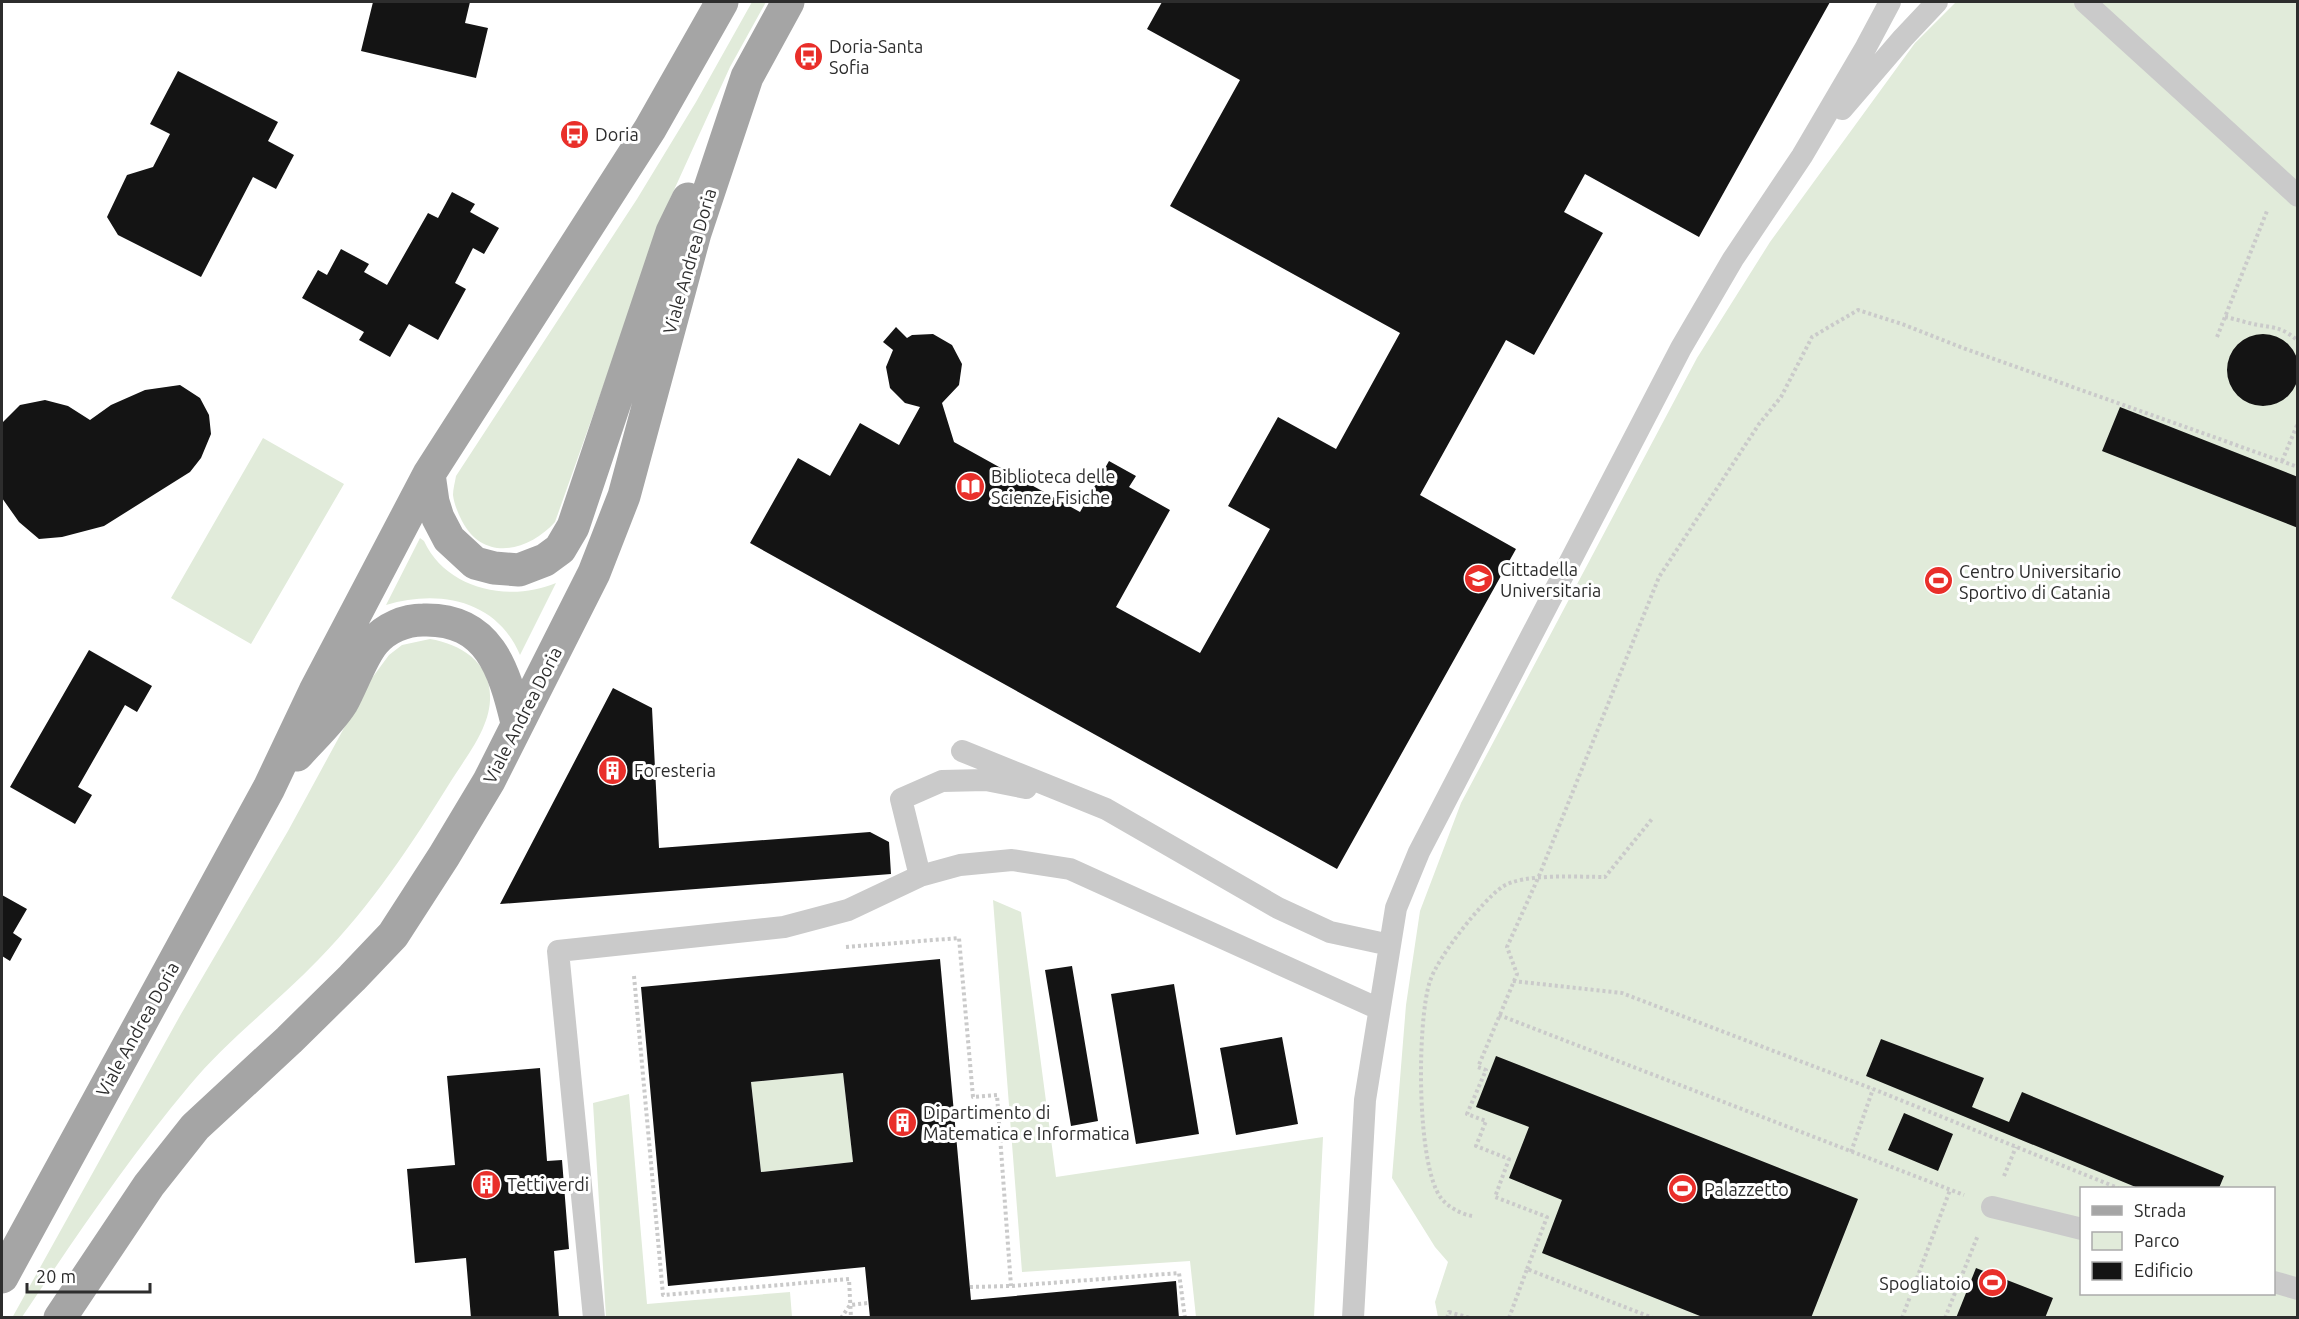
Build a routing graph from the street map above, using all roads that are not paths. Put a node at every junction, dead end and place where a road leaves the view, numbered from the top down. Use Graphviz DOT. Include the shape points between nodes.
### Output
graph roads {
  1 [pos="722,2"];
  2 [pos="788,2"];
  3 [pos="1890,2"];
  4 [pos="2085,2"];
  5 [pos="1927,5"];
  6 [pos="747,77"];
  7 [pos="1802,156"];
  8 [pos="2290,188"];
  9 [pos="429,474"];
  10 [pos="517,723"];
  11 [pos="962,751"];
  12 [pos="269,788"];
  13 [pos="1080,798"];
  14 [pos="920,876"];
  15 [pos="1390,945"];
  16 [pos="1379,1009"];
  17 [pos="1992,1207"];
  18 [pos="2080,1229"];
  19 [pos="2,1277"];
  20 [pos="2275,1282"];
  21 [pos="2298,1289"];
  22 [pos="60,1317"];
  23 [pos="594,1317"];
  24 [pos="1353,1317"];
  1 -- 9 [label="main road, Viale Andrea Doria" via="651,129"];
  2 -- 6 [label="main road, Viale Andrea Doria"];
  3 -- 7 [label="lane"];
  4 -- 8 [label="lane"];
  5 -- 7 [label="lane"];
  6 -- 9 [label="main road" via="672,232 573,527 560,549 519,570 475,563 449,539 438,518"];
  6 -- 10 [label="main road, Viale Andrea Doria" via="695,233 624,496 594,573"];
  7 -- 15 [label="lane" via="1733,259 1681,348 1419,852 1396,908"];
  9 -- 12 [label="main road, Viale Andrea Doria" via="315,691"];
  10 -- 12 [label="main road" via="496,657 480,640 461,625 410,620 374,642 340,705"];
  10 -- 22 [label="main road, Viale Andrea Doria" via="484,790 393,934 289,1040 195,1127 149,1185"];
  11 -- 13 [label="lane"];
  12 -- 19 [label="main road, Viale Andrea Doria"];
  13 -- 14 [label="lane" via="986,780 942,782 901,799"];
  13 -- 15 [label="lane" via="1106,809 1278,908 1330,932"];
  14 -- 16 [label="lane" via="960,865 1012,860 1070,869"];
  14 -- 23 [label="lane" via="848,910 784,927 558,951"];
  15 -- 16 [label="lane"];
  16 -- 24 [label="lane" via="1365,1100"];
  17 -- 18 [label="lane"];
  20 -- 21 [label="lane"];
}
